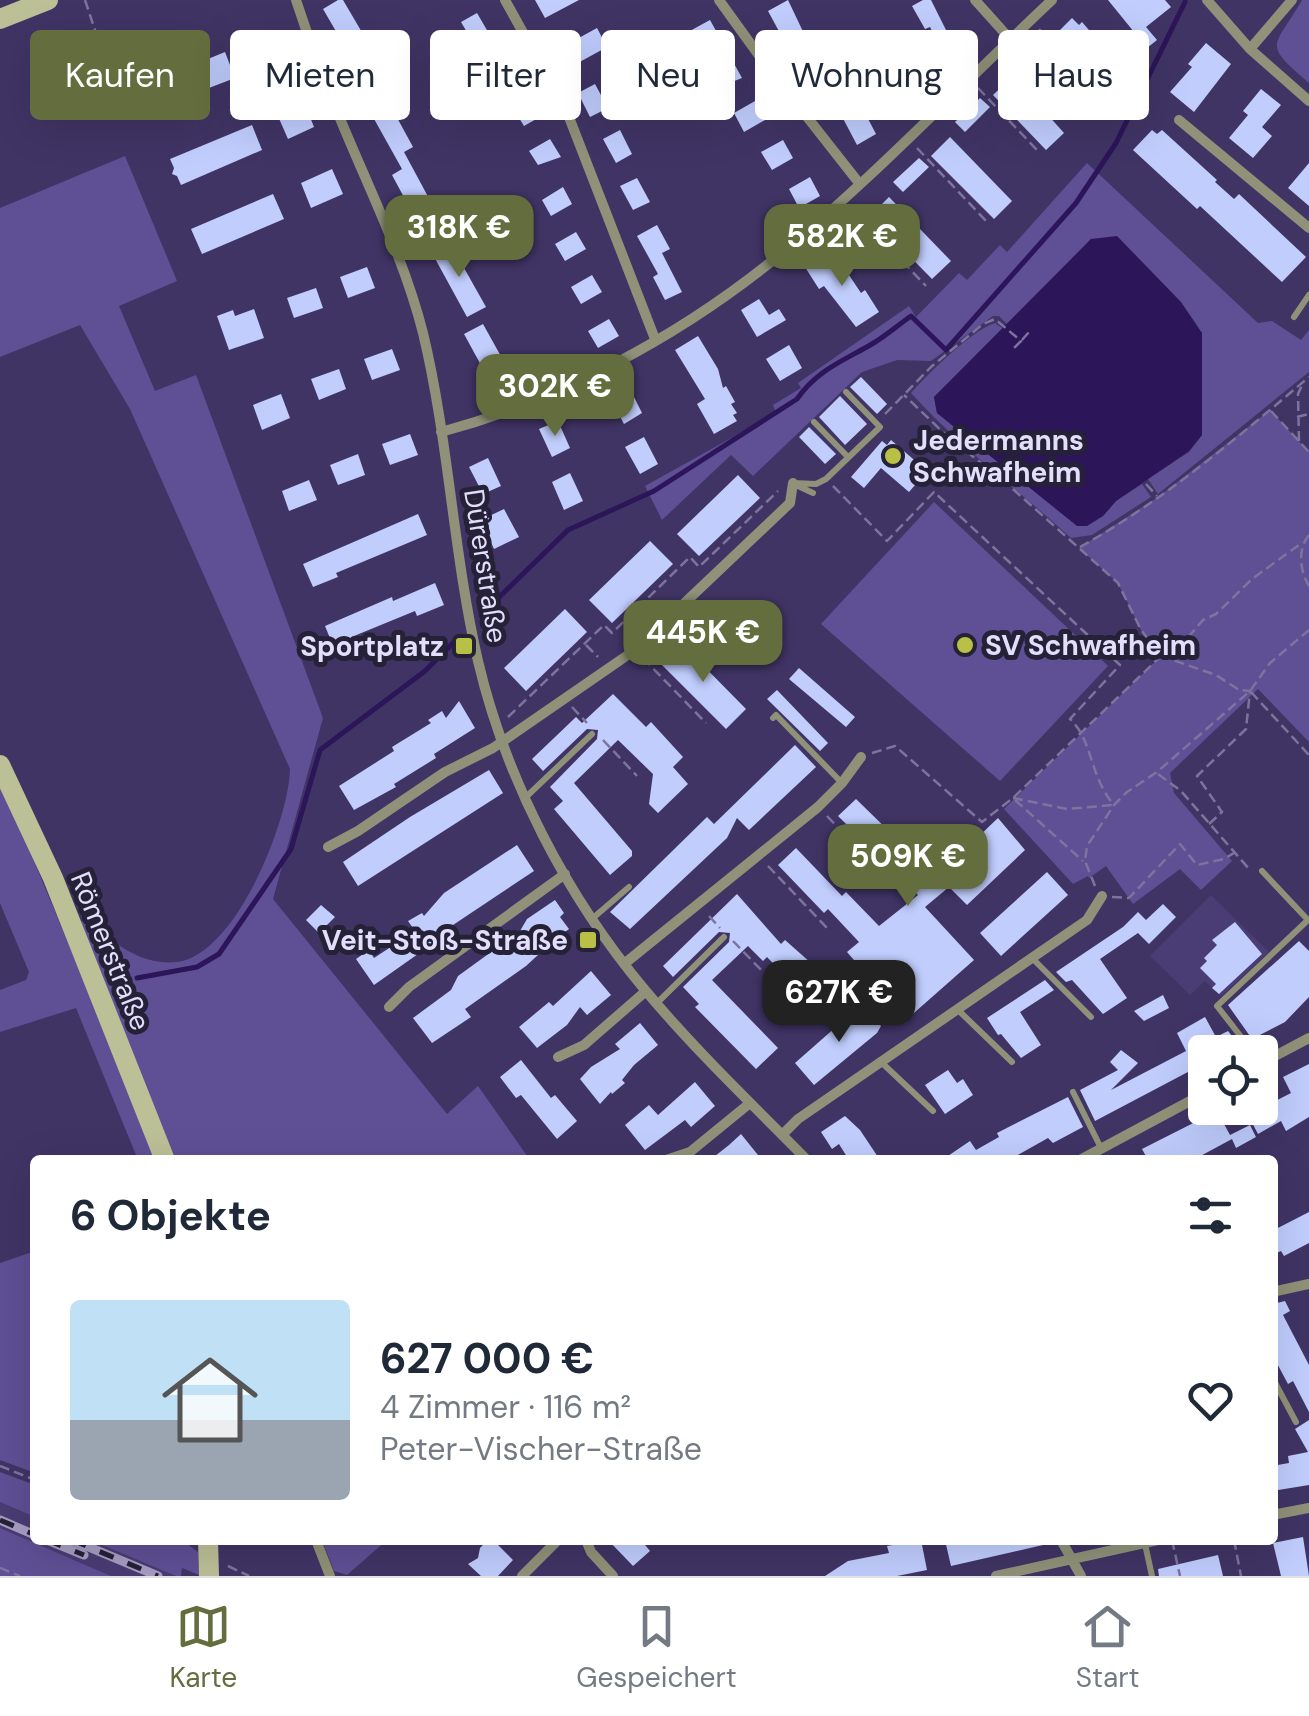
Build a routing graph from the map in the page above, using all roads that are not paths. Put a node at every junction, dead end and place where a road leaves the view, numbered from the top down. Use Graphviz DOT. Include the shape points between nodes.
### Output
graph roads {
  1 [pos="48,0"];
  2 [pos="296,0"];
  3 [pos="505,0"];
  4 [pos="719,0"];
  5 [pos="975,0"];
  6 [pos="1052,0"];
  7 [pos="1207,0"];
  8 [pos="1292,0"];
  9 [pos="0,18"];
  10 [pos="1002,30"];
  11 [pos="1020,30"];
  12 [pos="1250,49"];
  13 [pos="998,50"];
  14 [pos="1309,101"];
  15 [pos="1179,120"];
  16 [pos="860,183"];
  17 [pos="1309,228"];
  18 [pos="1309,294"];
  19 [pos="1294,317"];
  20 [pos="655,339"];
  21 [pos="846,392"];
  22 [pos="814,422"];
  23 [pos="442,432"];
  24 [pos="848,457"];
  25 [pos="793,483"];
  26 [pos="813,492"];
  27 [pos="773,718"];
  28 [pos="592,734"];
  29 [pos="502,741"];
  30 [pos="861,756"];
  31 [pos="0,765"];
  32 [pos="842,784"];
  33 [pos="525,798"];
  34 [pos="328,847"];
  35 [pos="1262,871"];
  36 [pos="565,874"];
  37 [pos="629,886"];
  38 [pos="1102,896"];
  39 [pos="593,918"];
  40 [pos="1309,920"];
  41 [pos="724,938"];
  42 [pos="1032,958"];
  43 [pos="624,964"];
  44 [pos="646,991"];
  45 [pos="656,1004"];
  46 [pos="389,1008"];
  47 [pos="958,1009"];
  48 [pos="1091,1016"];
  49 [pos="1240,1035"];
  50 [pos="1306,1040"];
  51 [pos="1309,1053"];
  52 [pos="1278,1055"];
  53 [pos="558,1057"];
  54 [pos="881,1062"];
  55 [pos="1012,1062"];
  56 [pos="1073,1092"];
  57 [pos="750,1102"];
  58 [pos="1188,1102"];
  59 [pos="933,1111"];
  60 [pos="782,1135"];
  61 [pos="1101,1148"];
  62 [pos="163,1155"];
  63 [pos="681,1155"];
  64 [pos="802,1155"];
  65 [pos="1089,1155"];
  66 [pos="1309,1284"];
  67 [pos="1278,1291"];
  68 [pos="1278,1388"];
  69 [pos="1296,1422"];
  70 [pos="1309,1508"];
  71 [pos="1278,1514"];
  72 [pos="318,1545"];
  73 [pos="553,1545"];
  74 [pos="588,1545"];
  75 [pos="1064,1545"];
  76 [pos="1135,1545"];
  77 [pos="1144,1545"];
  78 [pos="208,1546"];
  79 [pos="1071,1560"];
  80 [pos="209,1576"];
  81 [pos="330,1576"];
  82 [pos="522,1576"];
  83 [pos="614,1576"];
  84 [pos="996,1576"];
  85 [pos="1081,1576"];
  86 [pos="1152,1576"];
  1 -- 9 [label="street"];
  2 -- 23 [label="street, Dürerstraße" via="400,260"];
  3 -- 20 [label="street" via="567,112"];
  4 -- 16 [label="street"];
  5 -- 10 [label="street"];
  6 -- 11 [label="street"];
  7 -- 12 [label="street"];
  8 -- 12 [label="street"];
  12 -- 14 [label="street"];
  13 -- 16 [label="street"];
  15 -- 17 [label="street"];
  16 -- 20 [label="street" via="753,275"];
  18 -- 19 [label="lane"];
  20 -- 23 [label="street" via="548,397"];
  21 -- 24 [label="lane" via="880,427"];
  22 -- 24 [label="lane"];
  23 -- 29 [label="street, Dürerstraße" via="466,600"];
  24 -- 25 [label="lane" via="816,484"];
  25 -- 26 [label="lane"];
  25 -- 29 [label="street" via="790,503 715,581 635,650"];
  27 -- 32 [label="lane"];
  28 -- 33 [label="lane"];
  29 -- 33 [label="street, Dürerstraße"];
  29 -- 34 [label="street"];
  30 -- 32 [label="street"];
  31 -- 62 [label="street, Römerstraße" via="53,878"];
  32 -- 43 [label="street"];
  33 -- 36 [label="street, Dürerstraße"];
  35 -- 40 [label="lane"];
  36 -- 39 [label="street, Dürerstraße"];
  36 -- 46 [label="street"];
  37 -- 39 [label="lane"];
  38 -- 42 [label="street" via="1087,920"];
  39 -- 43 [label="street, Dürerstraße"];
  40 -- 49 [label="lane" via="1217,1006"];
  41 -- 45 [label="lane"];
  42 -- 47 [label="street"];
  42 -- 48 [label="lane"];
  43 -- 44 [label="street, Dürerstraße"];
  44 -- 45 [label="street, Dürerstraße"];
  44 -- 53 [label="street" via="584,1046"];
  45 -- 57 [label="street, Dürerstraße"];
  47 -- 54 [label="street"];
  47 -- 55 [label="lane"];
  50 -- 51 [label="lane"];
  50 -- 52 [label="street"];
  54 -- 59 [label="lane"];
  54 -- 60 [label="street"];
  56 -- 61 [label="lane"];
  57 -- 60 [label="street, Dürerstraße"];
  57 -- 63 [label="street"];
  58 -- 61 [label="street"];
  60 -- 64 [label="street, Dürerstraße"];
  61 -- 65 [label="street"];
  66 -- 67 [label="street"];
  68 -- 69 [label="lane"];
  70 -- 71 [label="street"];
  72 -- 81 [label="street"];
  73 -- 82 [label="street"];
  74 -- 83 [label="street"];
  75 -- 79 [label="street"];
  76 -- 79 [label="street"];
  77 -- 86 [label="lane"];
  78 -- 80 [label="street"];
  79 -- 84 [label="street"];
  79 -- 85 [label="street"];
}
